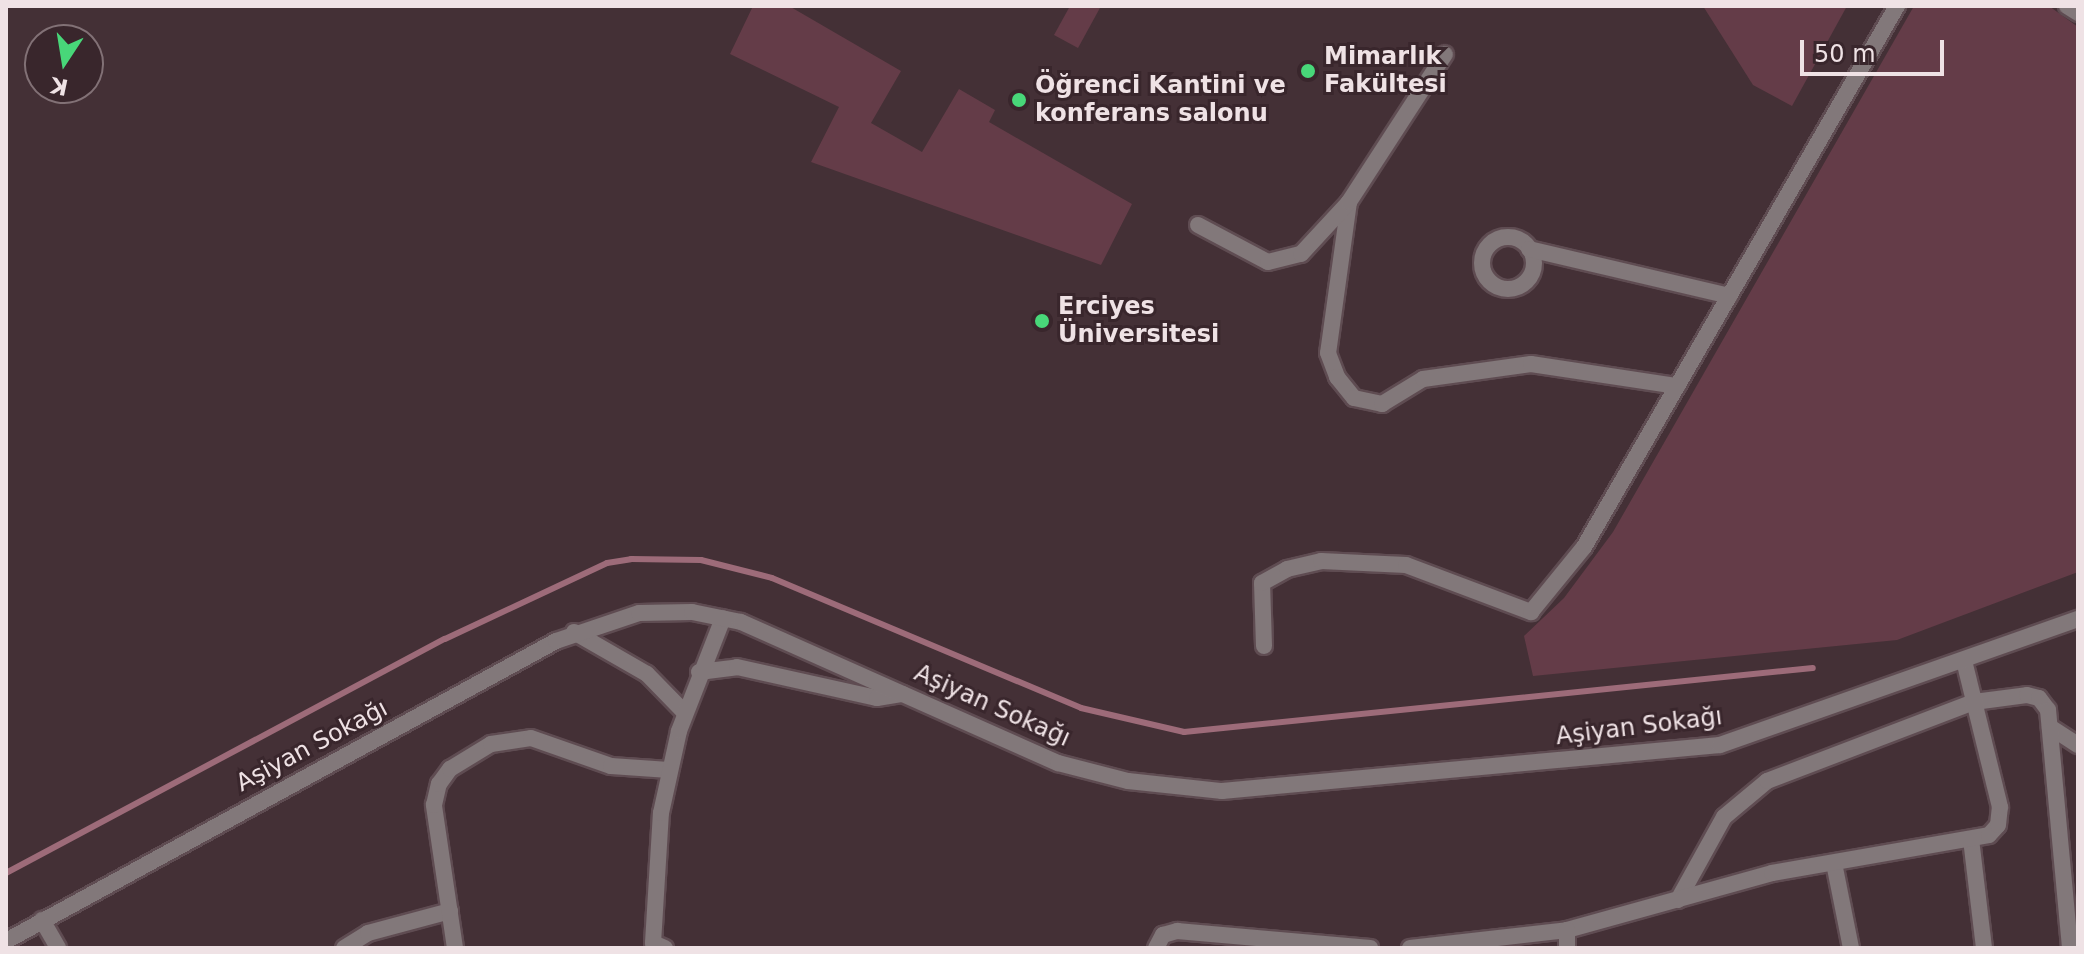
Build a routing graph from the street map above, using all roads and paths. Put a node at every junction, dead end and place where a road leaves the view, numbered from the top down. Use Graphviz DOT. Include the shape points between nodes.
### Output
graph roads {
  1 [pos="2067,6"];
  2 [pos="1892,8"];
  3 [pos="2078,13"];
  4 [pos="1445,54"];
  5 [pos="1349,202"];
  6 [pos="1198,225"];
  7 [pos="1529,249"];
  8 [pos="1730,296"];
  9 [pos="1677,386"];
  10 [pos="723,618"];
  11 [pos="2078,619"];
  12 [pos="574,632"];
  13 [pos="1264,646"];
  14 [pos="1964,660"];
  15 [pos="699,672"];
  16 [pos="903,694"];
  17 [pos="1974,702"];
  18 [pos="685,713"];
  19 [pos="2050,727"];
  20 [pos="2078,745"];
  21 [pos="669,770"];
  22 [pos="1971,839"];
  23 [pos="1834,863"];
  24 [pos="1678,900"];
  25 [pos="450,911"];
  26 [pos="42,920"];
  27 [pos="1567,930"];
  28 [pos="6,941"];
  29 [pos="58,948"];
  30 [pos="344,948"];
  31 [pos="455,948"];
  32 [pos="665,948"];
  33 [pos="1156,948"];
  34 [pos="1370,948"];
  35 [pos="1410,948"];
  36 [pos="1567,948"];
  37 [pos="1851,948"];
  38 [pos="1984,948"];
  39 [pos="2070,948"];
  1 -- 3 [label="street"];
  2 -- 8 [label="street"];
  4 -- 5 [label="street"];
  5 -- 6 [label="street" via="1301,254 1285,262 1259,259"];
  5 -- 9 [label="street" via="1328,353 1337,377 1354,398 1382,404 1423,379 1531,364"];
  7 -- 8 [label="street"];
  8 -- 9 [label="street"];
  9 -- 13 [label="street" via="1584,547 1531,612 1406,565 1321,561 1287,569 1262,583"];
  10 -- 12 [label="street, Aşiyan Sokağı" via="639,613"];
  10 -- 15 [label="street"];
  10 -- 16 [label="street, Aşiyan Sokağı" via="799,645"];
  11 -- 14 [label="street, Aşiyan Sokağı"];
  12 -- 18 [label="street" via="647,674"];
  12 -- 26 [label="street, Aşiyan Sokağı"];
  14 -- 16 [label="street, Aşiyan Sokağı" via="1720,745 1222,791 1159,787 1058,763"];
  14 -- 17 [label="street"];
  15 -- 16 [label="street" via="737,667 877,698"];
  15 -- 18 [label="street"];
  17 -- 19 [label="street" via="2033,696 2046,706"];
  17 -- 22 [label="street" via="2001,813 1994,831"];
  17 -- 24 [label="street" via="1755,790 1724,817"];
  18 -- 21 [label="street"];
  19 -- 20 [label="street"];
  19 -- 39 [label="street"];
  21 -- 25 [label="street" via="611,766 531,738 491,744 463,759 444,776 434,805"];
  21 -- 32 [label="street" via="653,899 653,943"];
  22 -- 23 [label="street"];
  22 -- 38 [label="street"];
  23 -- 24 [label="street"];
  23 -- 37 [label="street"];
  24 -- 27 [label="street"];
  25 -- 30 [label="street" via="368,933"];
  25 -- 31 [label="street"];
  26 -- 28 [label="street, Aşiyan Sokağı"];
  26 -- 29 [label="street"];
  27 -- 35 [label="street"];
  27 -- 36 [label="street"];
  33 -- 34 [label="street" via="1163,935 1177,931"];
}
